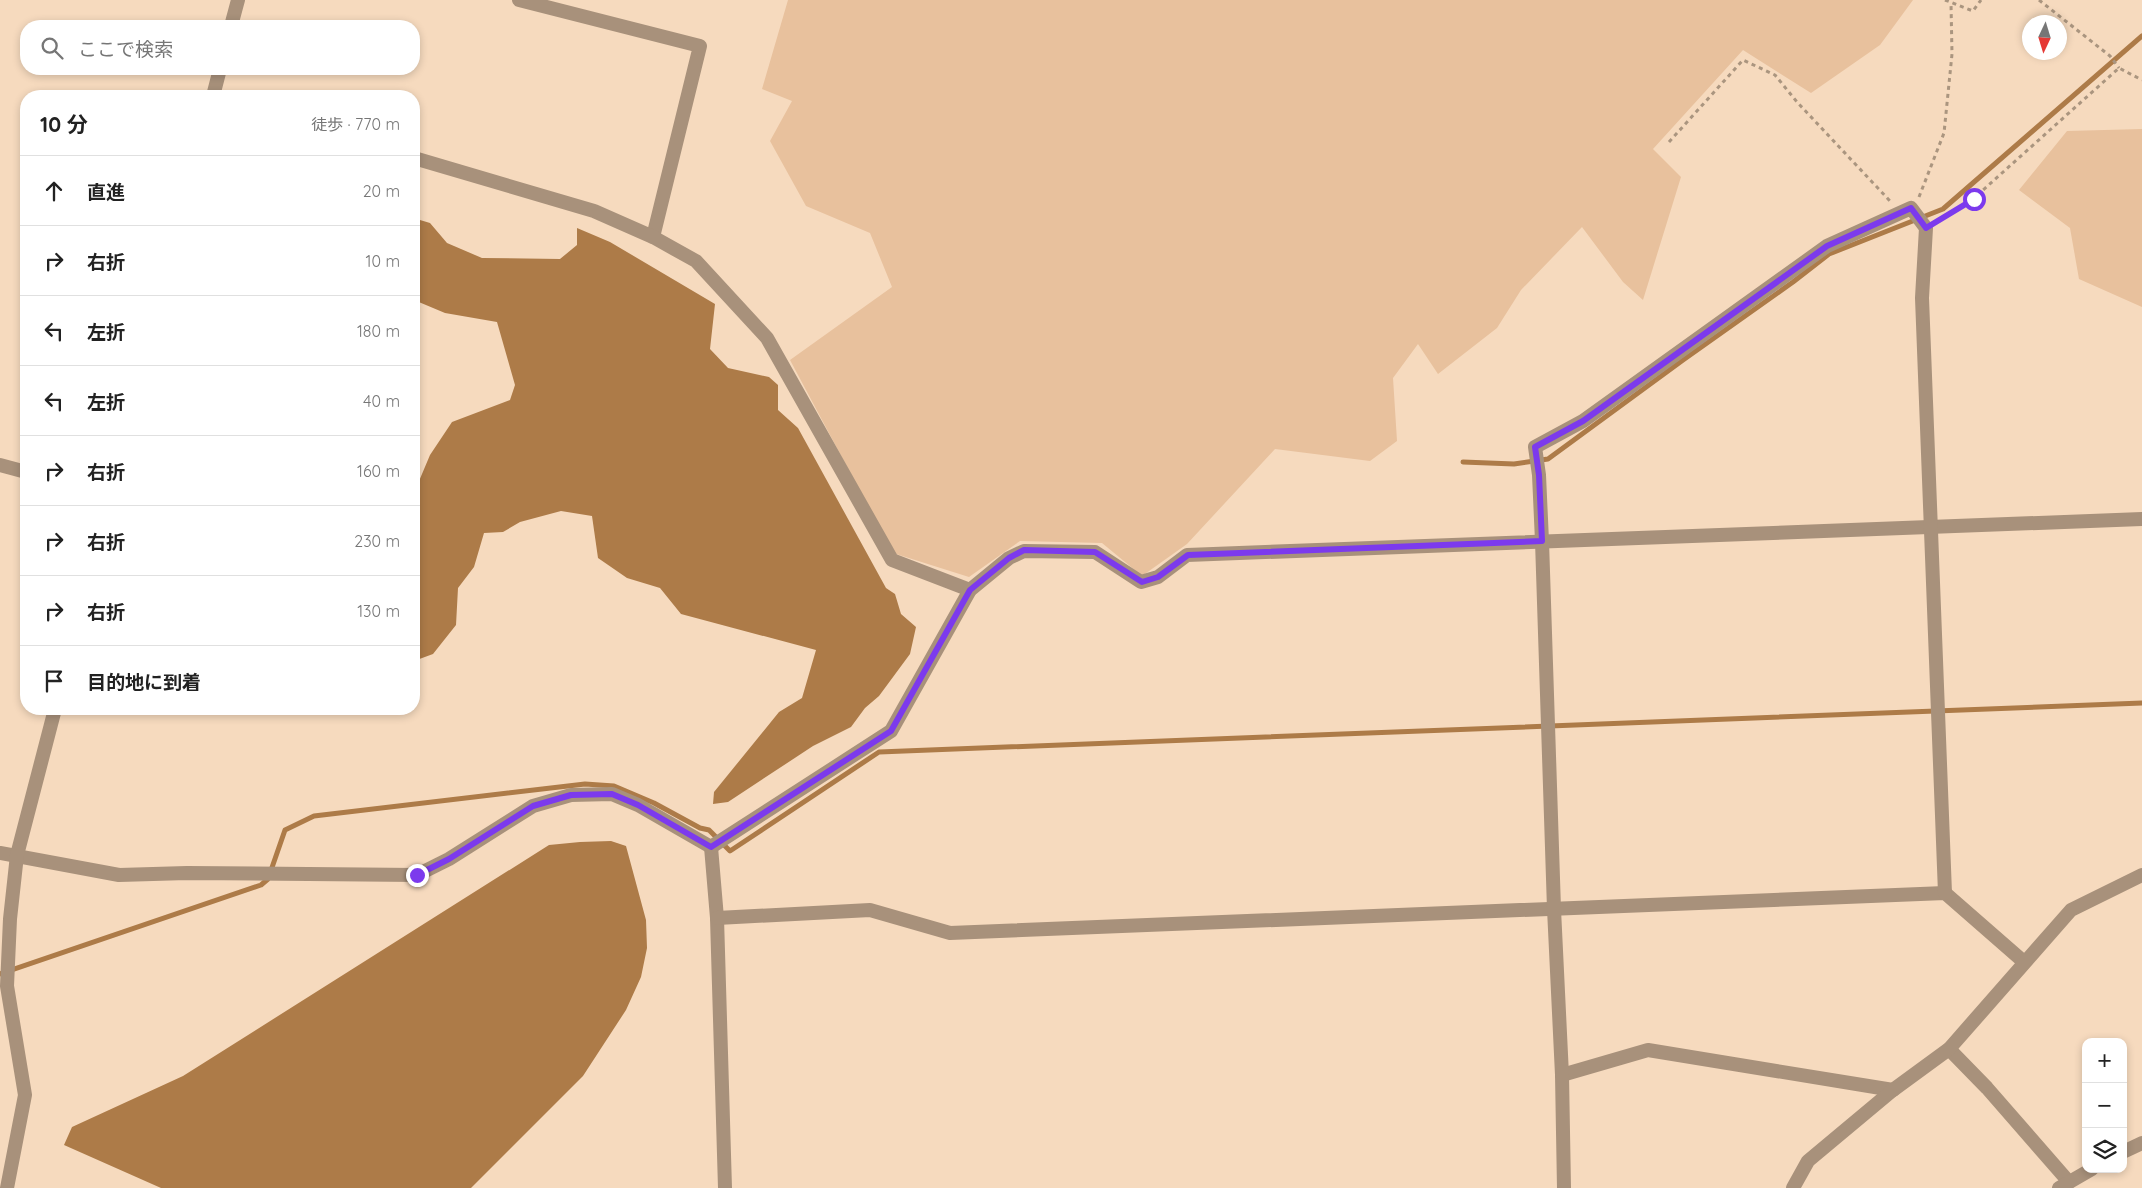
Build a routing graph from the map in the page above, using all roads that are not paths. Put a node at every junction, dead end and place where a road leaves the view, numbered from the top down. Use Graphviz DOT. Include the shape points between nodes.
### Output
graph roads {
  1 [pos="238,0"];
  2 [pos="519,0"];
  3 [pos="233,20"];
  4 [pos="218,75"];
  5 [pos="215,90"];
  6 [pos="420,160"];
  7 [pos="653,238"];
  8 [pos="0,465"];
  9 [pos="20,470"];
  10 [pos="2142,519"];
  11 [pos="1931,527"];
  12 [pos="1542,541"];
  13 [pos="970,590"];
  14 [pos="53,715"];
  15 [pos="711,847"];
  16 [pos="0,853"];
  17 [pos="17,855"];
  18 [pos="2142,875"];
  19 [pos="1945,894"];
  20 [pos="1554,909"];
  21 [pos="717,918"];
  22 [pos="2024,962"];
  23 [pos="1949,1049"];
  24 [pos="1562,1074"];
  25 [pos="1893,1090"];
  26 [pos="2142,1143"];
  27 [pos="2127,1150"];
  28 [pos="2085,1173"];
  29 [pos="2064,1185"];
  30 [pos="8,1188"];
  31 [pos="725,1188"];
  32 [pos="1564,1188"];
  33 [pos="1793,1188"];
  1 -- 3 [label="street"];
  2 -- 7 [label="street" via="700,46"];
  4 -- 5 [label="street"];
  6 -- 7 [label="street" via="594,211"];
  7 -- 13 [label="street" via="696,261 767,338 892,560"];
  8 -- 9 [label="street"];
  10 -- 11 [label="street"];
  11 -- 12 [label="street"];
  11 -- 12 [label="street" via="1922,298 1926,228 1906,210 1827,246 1583,421 1535,447"];
  11 -- 19 [label="street"];
  12 -- 13 [label="street" via="1188,555 1158,577 1142,582 1095,552 1024,550"];
  12 -- 20 [label="street"];
  13 -- 15 [label="street" via="891,731"];
  14 -- 17 [label="street"];
  15 -- 17 [label="street" via="638,805 612,794 571,795 533,806 449,859 417,875 119,875"];
  15 -- 21 [label="street"];
  16 -- 17 [label="street"];
  17 -- 30 [label="street" via="7,986 25,1096"];
  18 -- 22 [label="street" via="2071,910"];
  19 -- 20 [label="street"];
  19 -- 22 [label="street"];
  20 -- 21 [label="street" via="950,933 870,910"];
  20 -- 24 [label="street"];
  21 -- 31 [label="street"];
  22 -- 23 [label="street"];
  23 -- 25 [label="street"];
  23 -- 29 [label="street" via="1988,1088"];
  24 -- 25 [label="street" via="1648,1050"];
  24 -- 32 [label="street"];
  25 -- 33 [label="street" via="1808,1161"];
  26 -- 27 [label="street"];
  28 -- 29 [label="street"];
}
